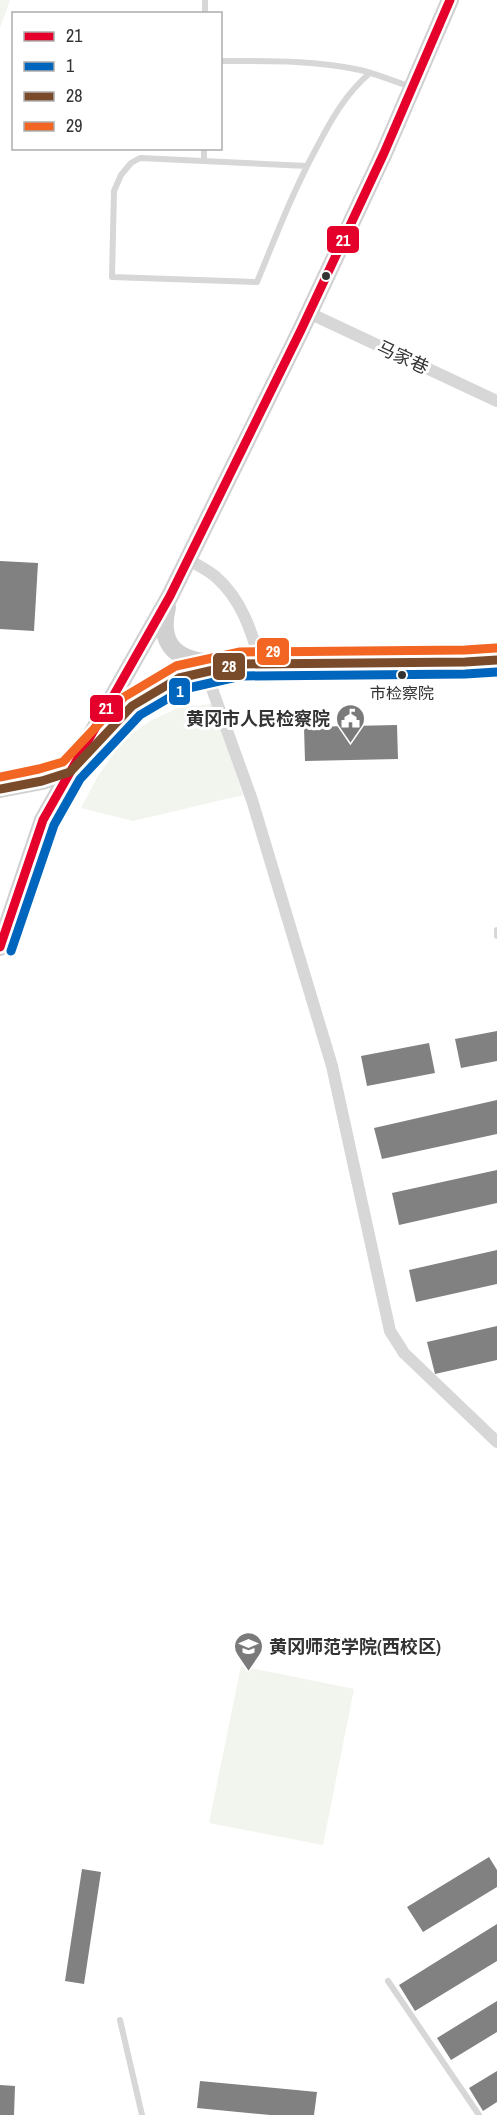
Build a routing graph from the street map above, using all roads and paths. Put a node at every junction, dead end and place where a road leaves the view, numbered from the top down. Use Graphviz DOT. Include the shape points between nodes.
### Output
graph roads {
  1 [pos="450,0"];
  2 [pos="222,61"];
  3 [pos="370,73"];
  4 [pos="413,87"];
  5 [pos="204,150"];
  6 [pos="204,161"];
  7 [pos="307,166"];
  8 [pos="309,313"];
  9 [pos="497,401"];
  10 [pos="188,559"];
  11 [pos="170,596"];
  12 [pos="497,660"];
  13 [pos="260,663"];
  14 [pos="240,664"];
  15 [pos="206,672"];
  16 [pos="70,772"];
  17 [pos="0,789"];
  18 [pos="497,930"];
  19 [pos="497,936"];
  20 [pos="0,947"];
  21 [pos="497,1442"];
  22 [pos="388,1981"];
  23 [pos="120,2020"];
  24 [pos="142,2115"];
  25 [pos="479,2115"];
  1 -- 4 [label="street"];
  2 -- 3 [label="lane" via="291,61"];
  3 -- 4 [label="lane"];
  3 -- 7 [label="lane" via="357,83 333,117"];
  4 -- 8 [label="street"];
  5 -- 6 [label="lane"];
  6 -- 7 [label="lane"];
  6 -- 7 [label="lane" via="140,158 121,174 114,191 112,277 257,282"];
  8 -- 9 [label="street, 马家巷"];
  8 -- 10 [label="street"];
  10 -- 11 [label="street"];
  10 -- 13 [label="street" via="215,576 237,599"];
  11 -- 14 [label="street" via="164,622 176,652 199,663"];
  11 -- 16 [label="street"];
  12 -- 13 [label="street"];
  13 -- 14 [label="street"];
  14 -- 15 [label="street"];
  15 -- 16 [label="street" via="179,678 132,706"];
  15 -- 21 [label="street" via="252,800 332,1066 390,1331 404,1353"];
  16 -- 17 [label="street"];
  16 -- 20 [label="street" via="44,820"];
  18 -- 19 [label="lane"];
  22 -- 25 [label="lane"];
  23 -- 24 [label="lane"];
}
